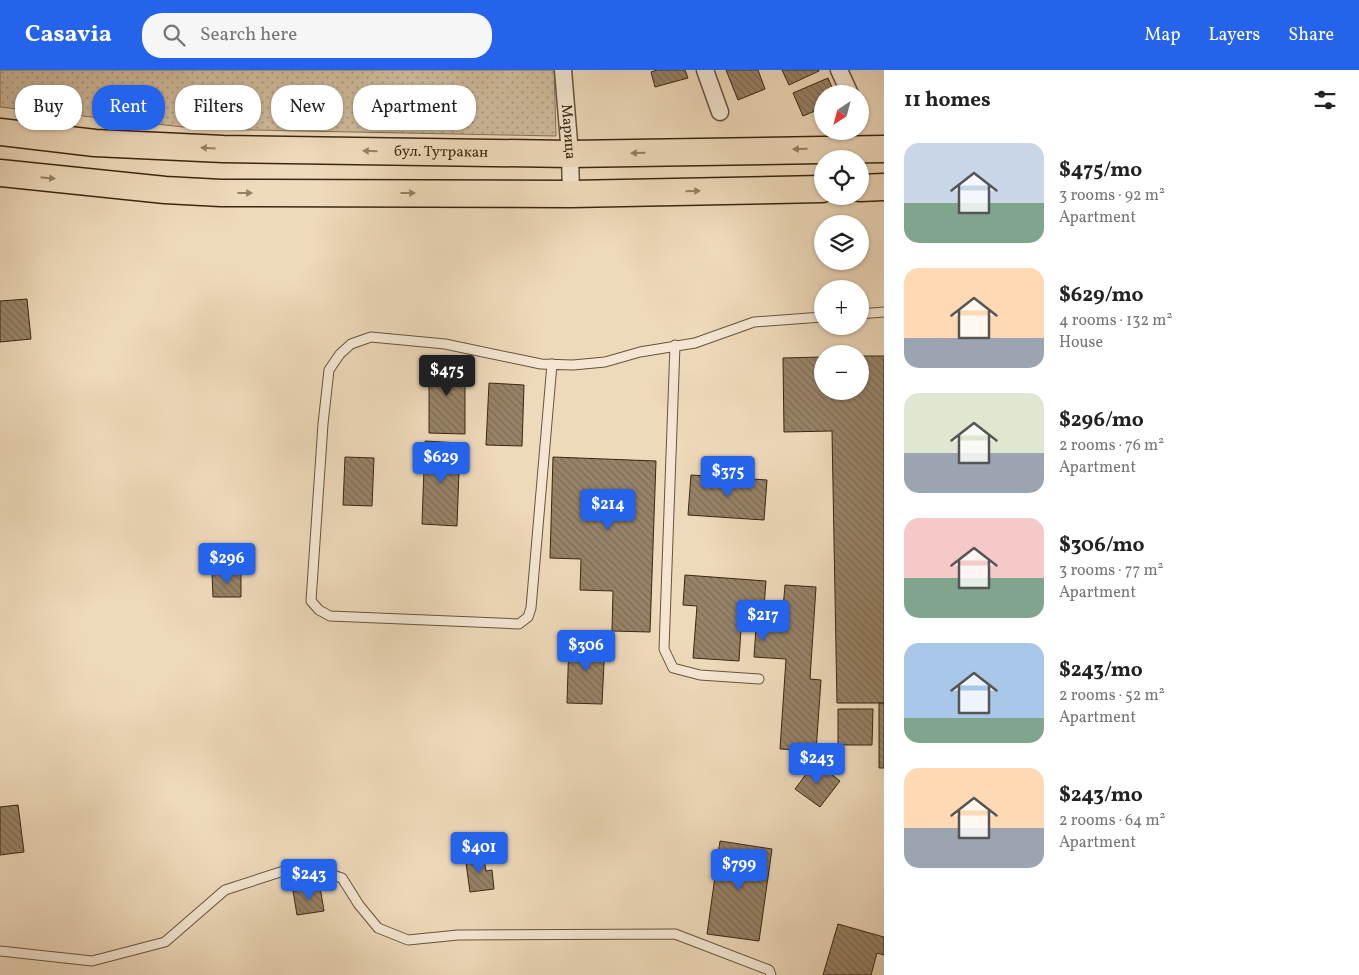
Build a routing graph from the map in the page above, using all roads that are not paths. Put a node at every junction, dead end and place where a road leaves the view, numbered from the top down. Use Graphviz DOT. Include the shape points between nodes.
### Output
graph roads {
  1 [pos="563,70"];
  2 [pos="705,70"];
  3 [pos="839,70"];
  4 [pos="846,85"];
  5 [pos="720,112"];
  6 [pos="0,132"];
  7 [pos="884,148"];
  8 [pos="570,154"];
  9 [pos="0,173"];
  10 [pos="884,187"];
  11 [pos="869,188"];
  12 [pos="814,189"];
  13 [pos="571,194"];
  14 [pos="884,312"];
  15 [pos="869,313"];
  16 [pos="814,318"];
  17 [pos="675,345"];
  18 [pos="552,364"];
  19 [pos="759,679"];
  20 [pos="0,952"];
  21 [pos="771,975"];
  1 -- 8 [label="street, Марица"];
  2 -- 5 [label="street"];
  3 -- 4 [label="street"];
  8 -- 6 [label="main road, бул. Тутракан, one-way" via="222,149 95,142"];
  7 -- 8 [label="main road, бул. Тутракан, one-way"];
  8 -- 13 [label="street, Марица"];
  9 -- 13 [label="main road, one-way" via="221,193"];
  10 -- 11 [label="main road"];
  13 -- 12 [label="main road, one-way"];
  14 -- 15 [label="lane"];
  16 -- 17 [label="lane" via="754,322 695,343"];
  17 -- 18 [label="lane" via="605,362"];
  17 -- 19 [label="lane" via="664,649 674,668 700,675"];
  18 -- 18 [label="lane" via="445,344 371,337 350,344 340,354 329,370 323,424 311,601 319,610 330,616 519,624 528,617"];
  20 -- 21 [label="lane" via="92,961 165,942 225,890 302,864 342,878 378,928 408,940 458,936 675,934 769,970"];
}
